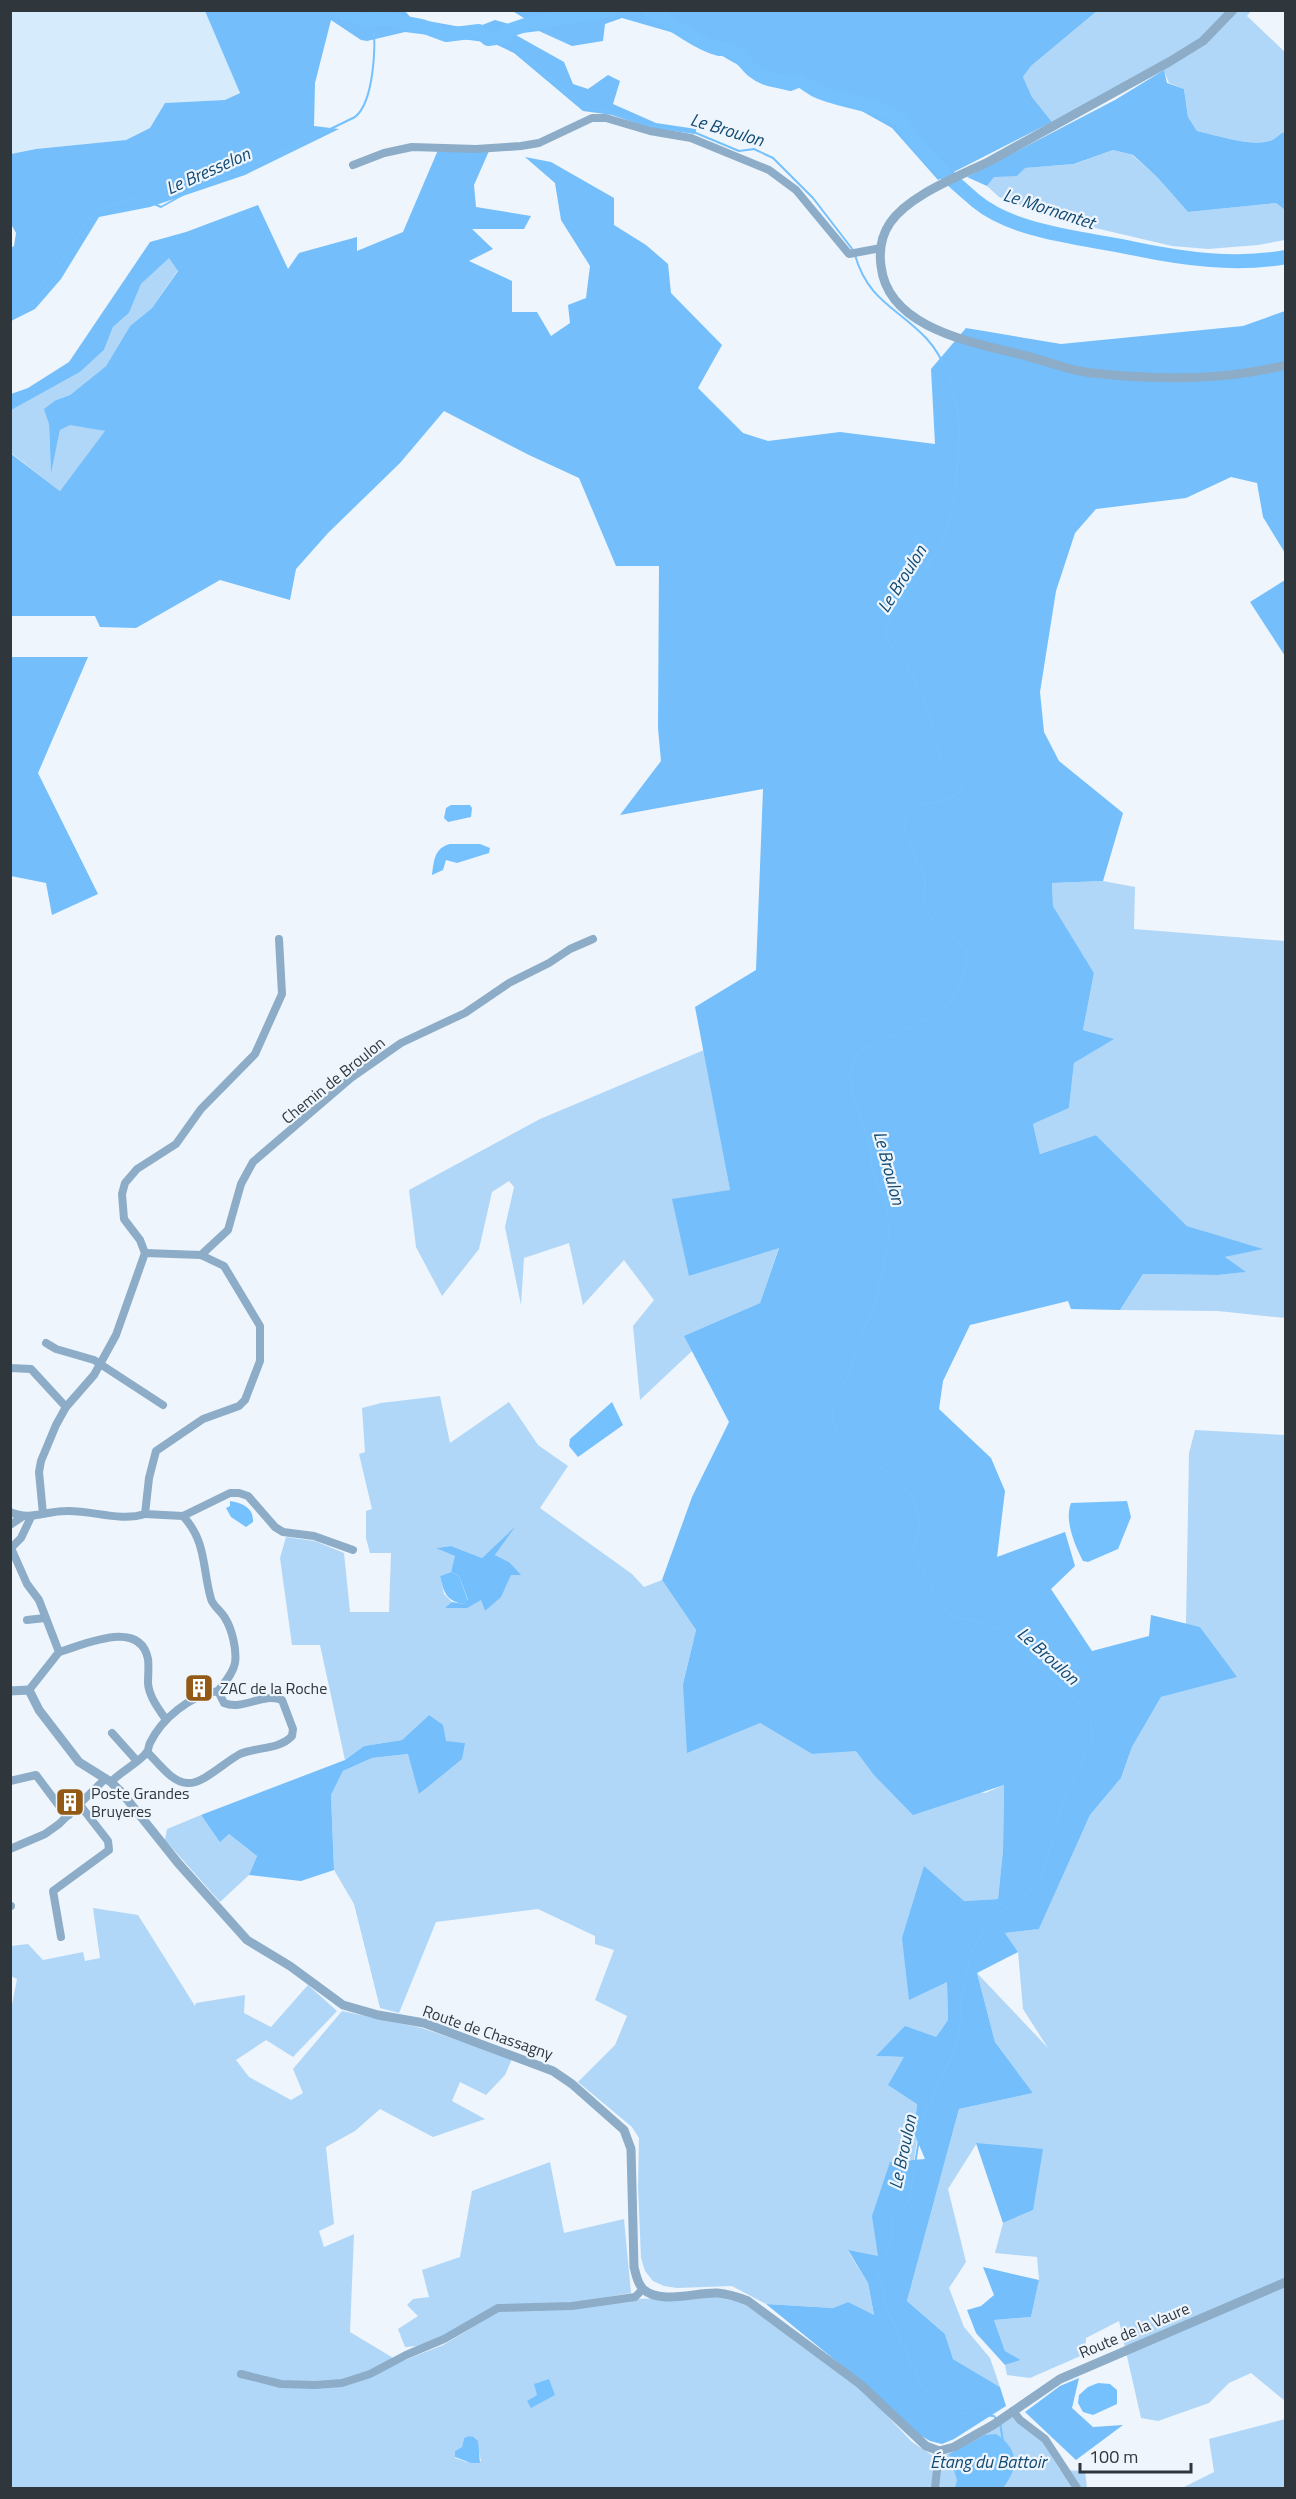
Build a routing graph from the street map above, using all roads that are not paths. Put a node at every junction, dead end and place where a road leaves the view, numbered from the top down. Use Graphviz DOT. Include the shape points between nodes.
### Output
graph roads {
  1 [pos="1233,10"];
  2 [pos="353,165"];
  3 [pos="881,248"];
  4 [pos="1286,365"];
  5 [pos="279,939"];
  6 [pos="593,939"];
  7 [pos="145,1253"];
  8 [pos="201,1255"];
  9 [pos="46,1343"];
  10 [pos="101,1365"];
  11 [pos="10,1368"];
  12 [pos="163,1405"];
  13 [pos="66,1407"];
  14 [pos="10,1512"];
  15 [pos="43,1514"];
  16 [pos="145,1514"];
  17 [pos="183,1516"];
  18 [pos="22,1517"];
  19 [pos="31,1517"];
  20 [pos="10,1525"];
  21 [pos="353,1551"];
  22 [pos="45,1618"];
  23 [pos="27,1620"];
  24 [pos="59,1652"];
  25 [pos="29,1690"];
  26 [pos="10,1691"];
  27 [pos="218,1691"];
  28 [pos="166,1720"];
  29 [pos="112,1733"];
  30 [pos="147,1752"];
  31 [pos="137,1761"];
  32 [pos="10,1781"];
  33 [pos="108,1781"];
  34 [pos="80,1805"];
  35 [pos="69,1815"];
  36 [pos="10,1849"];
  37 [pos="61,1937"];
  38 [pos="1286,2282"];
  39 [pos="643,2289"];
  40 [pos="241,2374"];
  41 [pos="1013,2411"];
  42 [pos="939,2451"];
  43 [pos="935,2488"];
  44 [pos="1077,2488"];
  1 -- 3 [label="street" via="1203,41 1186,52 898,213 886,229"];
  2 -- 3 [label="street" via="412,147 521,147 539,143 592,118 606,118 691,138 769,170 796,190 849,254"];
  3 -- 4 [label="street" via="881,270 895,298 923,322 968,341 1089,373 1201,379"];
  5 -- 7 [label="street" via="282,994 255,1054 201,1109 176,1144 136,1168 125,1183 123,1214"];
  6 -- 8 [label="street, Chemin de Broulon" via="509,983 465,1013 401,1043 351,1078 253,1162 241,1184 228,1230"];
  7 -- 8 [label="street"];
  7 -- 10 [label="street" via="126,1310"];
  8 -- 16 [label="street" via="224,1266 258,1321 260,1361 240,1406 203,1419 156,1450"];
  9 -- 10 [label="street"];
  10 -- 12 [label="street"];
  10 -- 13 [label="street"];
  11 -- 13 [label="street" via="31,1369"];
  13 -- 15 [label="street" via="41,1461"];
  14 -- 18 [label="street"];
  15 -- 16 [label="street" via="66,1510 124,1516"];
  15 -- 19 [label="street"];
  16 -- 17 [label="street"];
  17 -- 21 [label="street" via="230,1493 239,1493 248,1496 283,1532 314,1536"];
  17 -- 27 [label="street" via="201,1544 212,1602 225,1618 235,1646 232,1672"];
  18 -- 19 [label="street"];
  18 -- 20 [label="street"];
  19 -- 22 [label="street" via="11,1548"];
  22 -- 23 [label="street"];
  22 -- 24 [label="street"];
  24 -- 25 [label="street"];
  24 -- 28 [label="street" via="109,1637 125,1635 137,1642 145,1648 150,1693"];
  25 -- 26 [label="street"];
  25 -- 33 [label="street, Route de Chassagny" via="39,1710 79,1762"];
  27 -- 28 [label="street" via="188,1702"];
  27 -- 30 [label="street" via="230,1706 266,1698 282,1700 292,1736 280,1745 248,1750 189,1784 172,1776"];
  28 -- 30 [label="street"];
  29 -- 31 [label="street"];
  30 -- 31 [label="street"];
  31 -- 33 [label="street"];
  32 -- 35 [label="street" via="36,1775"];
  33 -- 34 [label="street"];
  33 -- 39 [label="street, Route de Chassagny" via="247,1940 326,1994 343,2005 424,2024 553,2071 624,2130 631,2149 634,2267"];
  34 -- 35 [label="street"];
  34 -- 37 [label="street" via="108,1841 109,1850 53,1891"];
  35 -- 36 [label="street" via="45,1834"];
  38 -- 41 [label="street, Route de la Vaure" via="1060,2379"];
  39 -- 40 [label="street" via="635,2297 572,2306 498,2308 444,2339 342,2384 281,2384"];
  39 -- 42 [label="street" via="667,2296 716,2293 748,2301 860,2384 916,2439"];
  41 -- 42 [label="street, Route de la Vaure" via="954,2447"];
  41 -- 44 [label="street" via="1045,2439"];
  42 -- 43 [label="street"];
}
